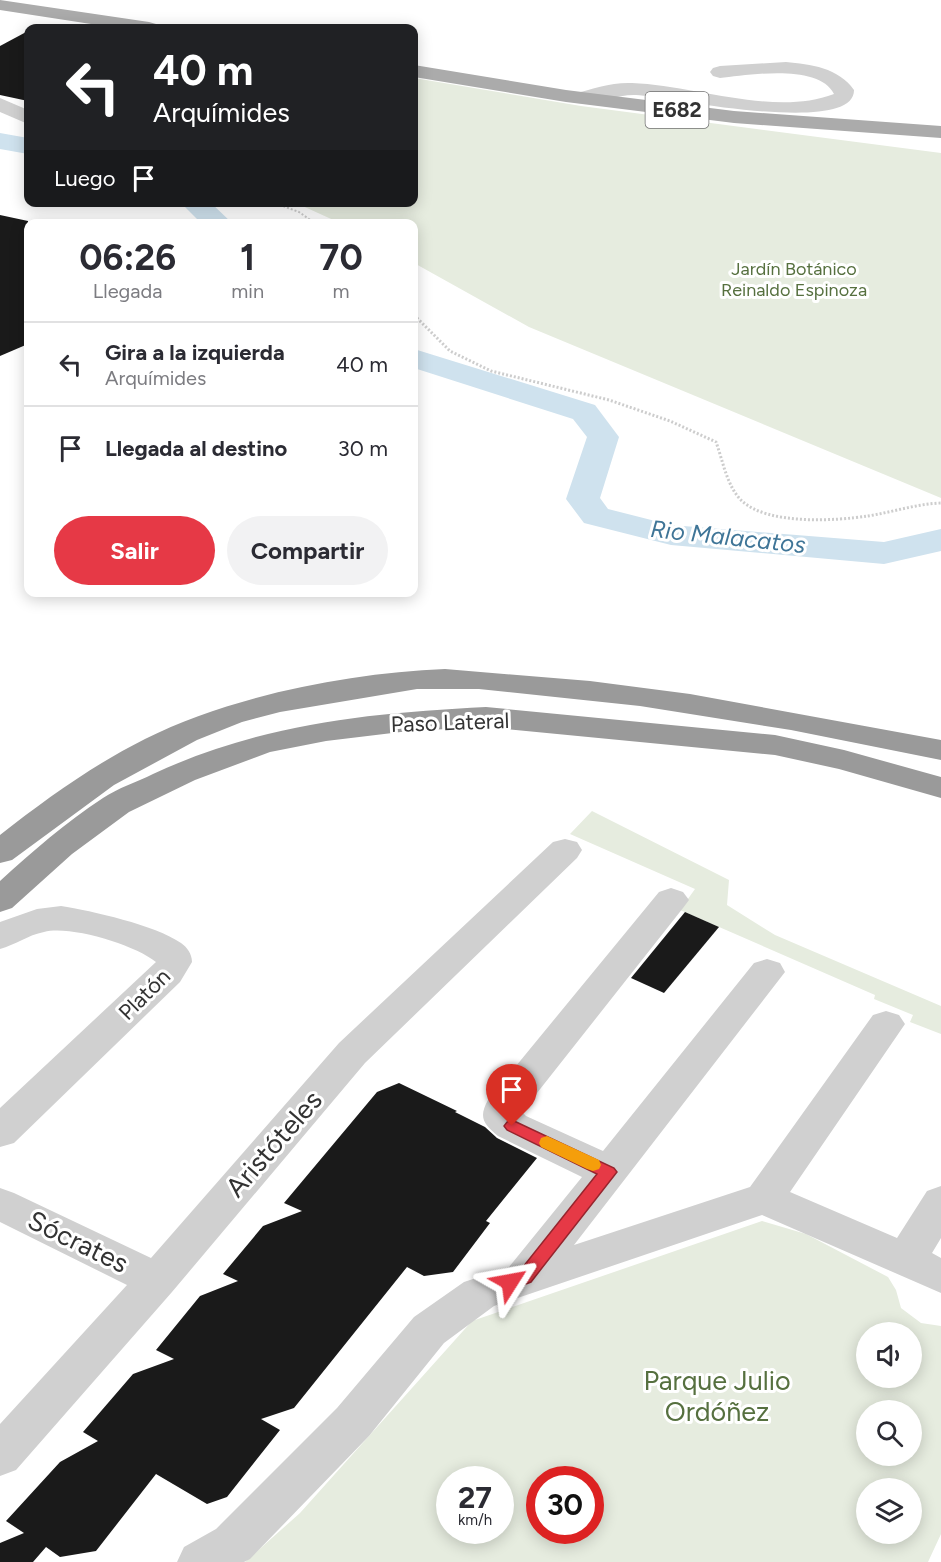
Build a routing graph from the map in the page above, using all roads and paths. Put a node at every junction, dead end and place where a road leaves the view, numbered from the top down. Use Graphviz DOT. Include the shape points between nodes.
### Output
graph roads {
  1 [pos="0,4"];
  2 [pos="124,24"];
  3 [pos="418,72"];
  4 [pos="720,72"];
  5 [pos="580,98"];
  6 [pos="0,104"];
  7 [pos="24,116"];
  8 [pos="941,132"];
  9 [pos="286,207"];
  10 [pos="309,219"];
  11 [pos="418,319"];
  12 [pos="941,503"];
  13 [pos="941,750"];
  14 [pos="941,788"];
  15 [pos="565,850"];
  16 [pos="0,852"];
  17 [pos="0,900"];
  18 [pos="671,900"];
  19 [pos="0,937"];
  20 [pos="766,972"];
  21 [pos="886,1024"];
  22 [pos="0,1132"];
  23 [pos="609,1172"];
  24 [pos="764,1198"];
  25 [pos="941,1203"];
  26 [pos="0,1204"];
  27 [pos="923,1268"];
  28 [pos="525,1277"];
  29 [pos="157,1280"];
  30 [pos="0,1456"];
  31 [pos="201,1562"];
  1 -- 2 [label="main road"];
  3 -- 5 [label="main road, E682"];
  4 -- 5 [label="street" via="774,68 822,74 838,81 844,97 799,109 637,89"];
  5 -- 8 [label="main road, E682" via="734,117"];
  6 -- 7 [label="street"];
  9 -- 10 [label="path"];
  11 -- 12 [label="path" via="450,351 491,372 609,400 716,442 732,486 741,500 760,512 792,517 857,517"];
  13 -- 16 [label="highway, Paso Lateral" via="626,693 458,678 391,682 293,699 215,721 149,750 98,779 58,805"];
  14 -- 17 [label="highway, Paso Lateral" via="844,760 775,746 486,717 410,721 326,731 262,744 183,773 117,804 60,846"];
  15 -- 29 [label="street, Aristóteles" via="352,1053"];
  18 -- 23 [label="street" via="502,1110 505,1121"];
  19 -- 22 [label="street, Platón" via="39,920 81,921 171,953 174,964"];
  20 -- 23 [label="street"];
  21 -- 24 [label="street"];
  23 -- 28 [label="street"];
  24 -- 27 [label="street"];
  24 -- 28 [label="street"];
  25 -- 27 [label="street"];
  26 -- 29 [label="street, Sócrates"];
  28 -- 31 [label="street" via="479,1294 429,1330 337,1438 233,1544"];
  29 -- 30 [label="street, Aristóteles"];
}
